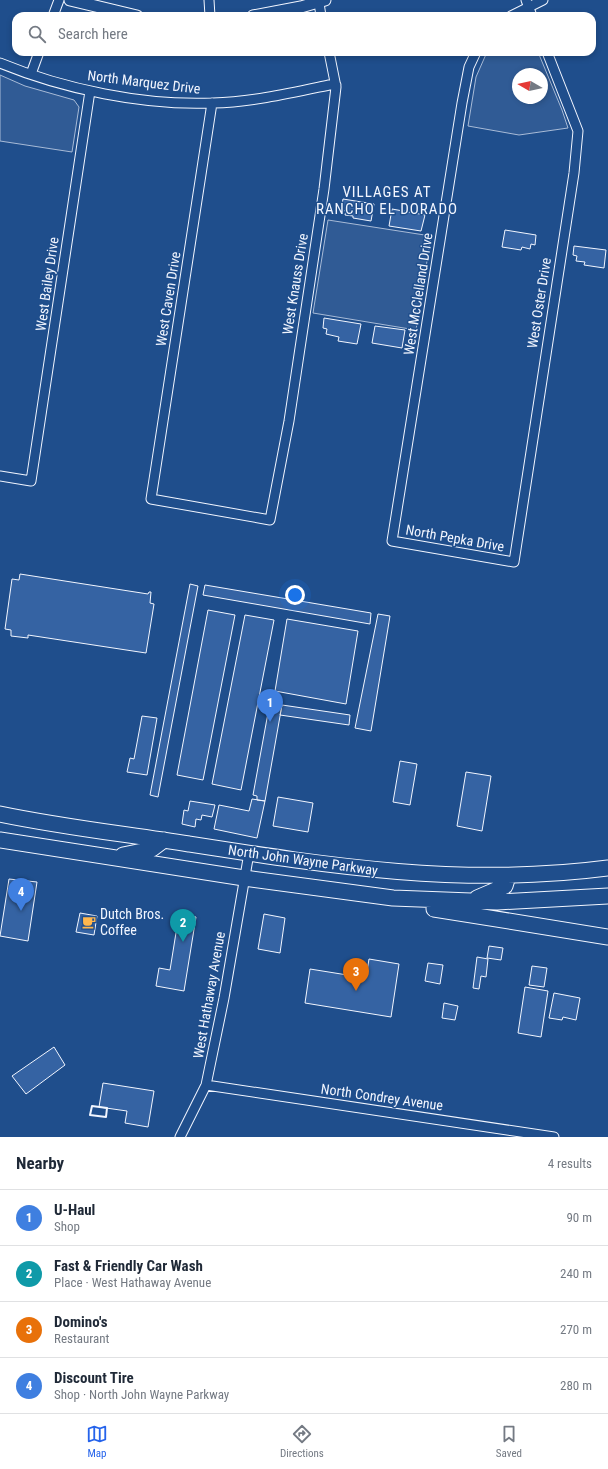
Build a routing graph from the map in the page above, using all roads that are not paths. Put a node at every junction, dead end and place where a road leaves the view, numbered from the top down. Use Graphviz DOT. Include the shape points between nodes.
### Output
graph roads {
  1 [pos="59,0"];
  2 [pos="70,0"];
  3 [pos="209,0"];
  4 [pos="543,0"];
  5 [pos="322,1"];
  6 [pos="527,3"];
  7 [pos="54,12"];
  8 [pos="120,12"];
  9 [pos="210,12"];
  10 [pos="271,12"];
  11 [pos="321,12"];
  12 [pos="516,12"];
  13 [pos="38,56"];
  14 [pos="330,56"];
  15 [pos="474,56"];
  16 [pos="549,56"];
  17 [pos="0,62"];
  18 [pos="31,74"];
  19 [pos="336,85"];
  20 [pos="90,91"];
  21 [pos="212,104"];
  22 [pos="0,476"];
  23 [pos="151,499"];
  24 [pos="392,541"];
  25 [pos="514,562"];
  26 [pos="0,814"];
  27 [pos="0,840"];
  28 [pos="164,840"];
  29 [pos="249,853"];
  30 [pos="108,857"];
  31 [pos="608,868"];
  32 [pos="508,876"];
  33 [pos="244,878"];
  34 [pos="303,887"];
  35 [pos="608,896"];
  36 [pos="469,902"];
  37 [pos="608,937"];
  38 [pos="206,1085"];
  39 [pos="180,1137"];
  40 [pos="554,1137"];
  1 -- 7 [label="street"];
  2 -- 8 [label="street"];
  3 -- 9 [label="street"];
  4 -- 6 [label="street"];
  5 -- 10 [label="street"];
  5 -- 11 [label="street"];
  6 -- 12 [label="street"];
  13 -- 18 [label="street"];
  14 -- 19 [label="street, West Knauss Drive"];
  15 -- 24 [label="street, West McClelland Drive" via="469,67 462,102"];
  16 -- 25 [label="street, West Oster Drive" via="578,131 574,173"];
  17 -- 18 [label="street, North Marquez Drive"];
  18 -- 20 [label="street, North Marquez Drive"];
  19 -- 21 [label="street, North Marquez Drive" via="253,100"];
  19 -- 23 [label="street, West Knauss Drive" via="312,271 289,421 270,520"];
  20 -- 21 [label="street, North Marquez Drive" via="164,101"];
  20 -- 22 [label="street, West Bailey Drive" via="31,482"];
  21 -- 23 [label="street, West Caven Drive"];
  24 -- 25 [label="street, North Pepka Drive"];
  26 -- 28 [label="highway, North John Wayne Parkway"];
  27 -- 30 [label="highway, North John Wayne Parkway"];
  28 -- 29 [label="highway, North John Wayne Parkway"];
  28 -- 30 [label="highway" via="152,849"];
  29 -- 32 [label="highway, North John Wayne Parkway" via="374,870"];
  29 -- 33 [label="street, West Hathaway Avenue"];
  30 -- 33 [label="highway, North John Wayne Parkway"];
  31 -- 32 [label="highway, North John Wayne Parkway"];
  32 -- 36 [label="highway" via="505,886 499,890"];
  33 -- 34 [label="highway, North John Wayne Parkway"];
  33 -- 38 [label="street, West Hathaway Avenue" via="223,1005"];
  34 -- 36 [label="highway, North John Wayne Parkway" via="393,898"];
  34 -- 37 [label="highway" via="325,896 345,900 447,910"];
  35 -- 36 [label="highway, North John Wayne Parkway"];
  38 -- 39 [label="street, West Hathaway Avenue"];
  38 -- 40 [label="street, North Condrey Avenue"];
}
